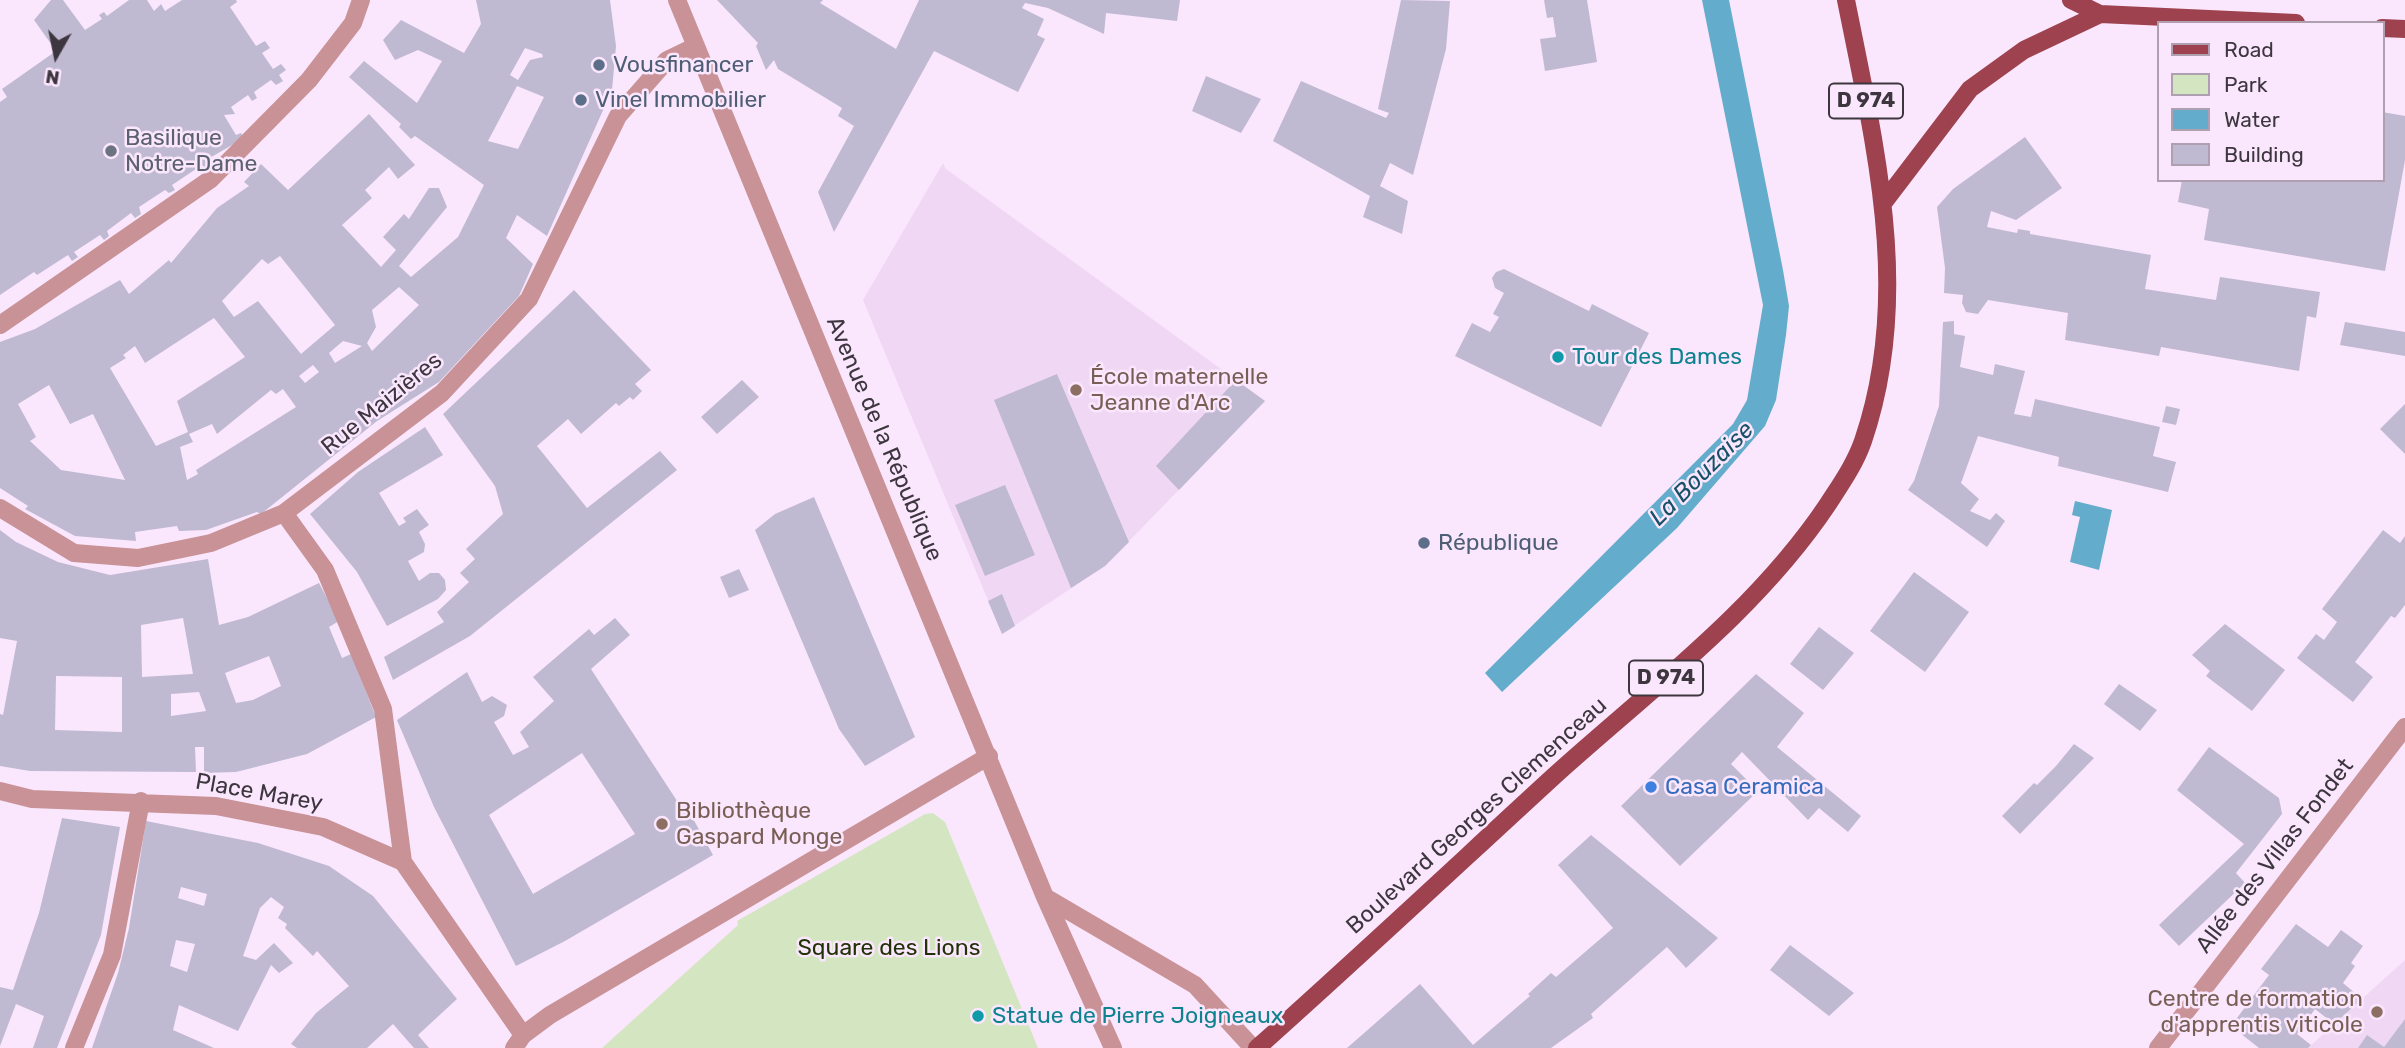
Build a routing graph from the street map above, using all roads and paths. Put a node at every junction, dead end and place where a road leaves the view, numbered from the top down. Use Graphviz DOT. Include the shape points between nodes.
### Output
graph roads {
  1 [pos="361,0"];
  2 [pos="677,0"];
  3 [pos="1846,0"];
  4 [pos="2071,0"];
  5 [pos="2100,14"];
  6 [pos="2252,21"];
  7 [pos="2384,28"];
  8 [pos="2405,29"];
  9 [pos="696,46"];
  10 [pos="1885,202"];
  11 [pos="0,325"];
  12 [pos="0,508"];
  13 [pos="284,513"];
  14 [pos="2405,727"];
  15 [pos="989,756"];
  16 [pos="0,791"];
  17 [pos="141,801"];
  18 [pos="403,862"];
  19 [pos="1045,897"];
  20 [pos="519,1042"];
  21 [pos="74,1048"];
  22 [pos="1113,1048"];
  23 [pos="1255,1048"];
  24 [pos="2158,1048"];
  1 -- 11 [label="street" via="353,23 309,80 211,179"];
  2 -- 9 [label="street, Avenue de la République"];
  3 -- 10 [label="main road, Boulevard Georges Clemenceau / D 974"];
  4 -- 5 [label="main road"];
  5 -- 6 [label="main road"];
  5 -- 10 [label="main road" via="2024,50 1970,89"];
  7 -- 8 [label="main road"];
  9 -- 13 [label="street, Rue Maizières" via="667,60 618,116 529,299 442,393"];
  9 -- 15 [label="street, Avenue de la République"];
  10 -- 23 [label="main road, Boulevard Georges Clemenceau / D 974" via="1884,350 1873,405 1847,474 1807,534 1770,579 1663,681"];
  12 -- 13 [label="street, Rue Maizières" via="74,553 138,558 211,543"];
  13 -- 18 [label="street" via="325,570 383,709"];
  14 -- 24 [label="street, Allée des Villas Fondet"];
  15 -- 19 [label="street, Avenue de la République"];
  15 -- 20 [label="street" via="550,1015"];
  16 -- 17 [label="street, Place Marey" via="32,799"];
  17 -- 18 [label="street, Place Marey" via="216,806 323,827"];
  17 -- 21 [label="street" via="112,955"];
  18 -- 20 [label="street"];
  19 -- 22 [label="street, Avenue de la République"];
  19 -- 23 [label="street" via="1195,985"];
}
